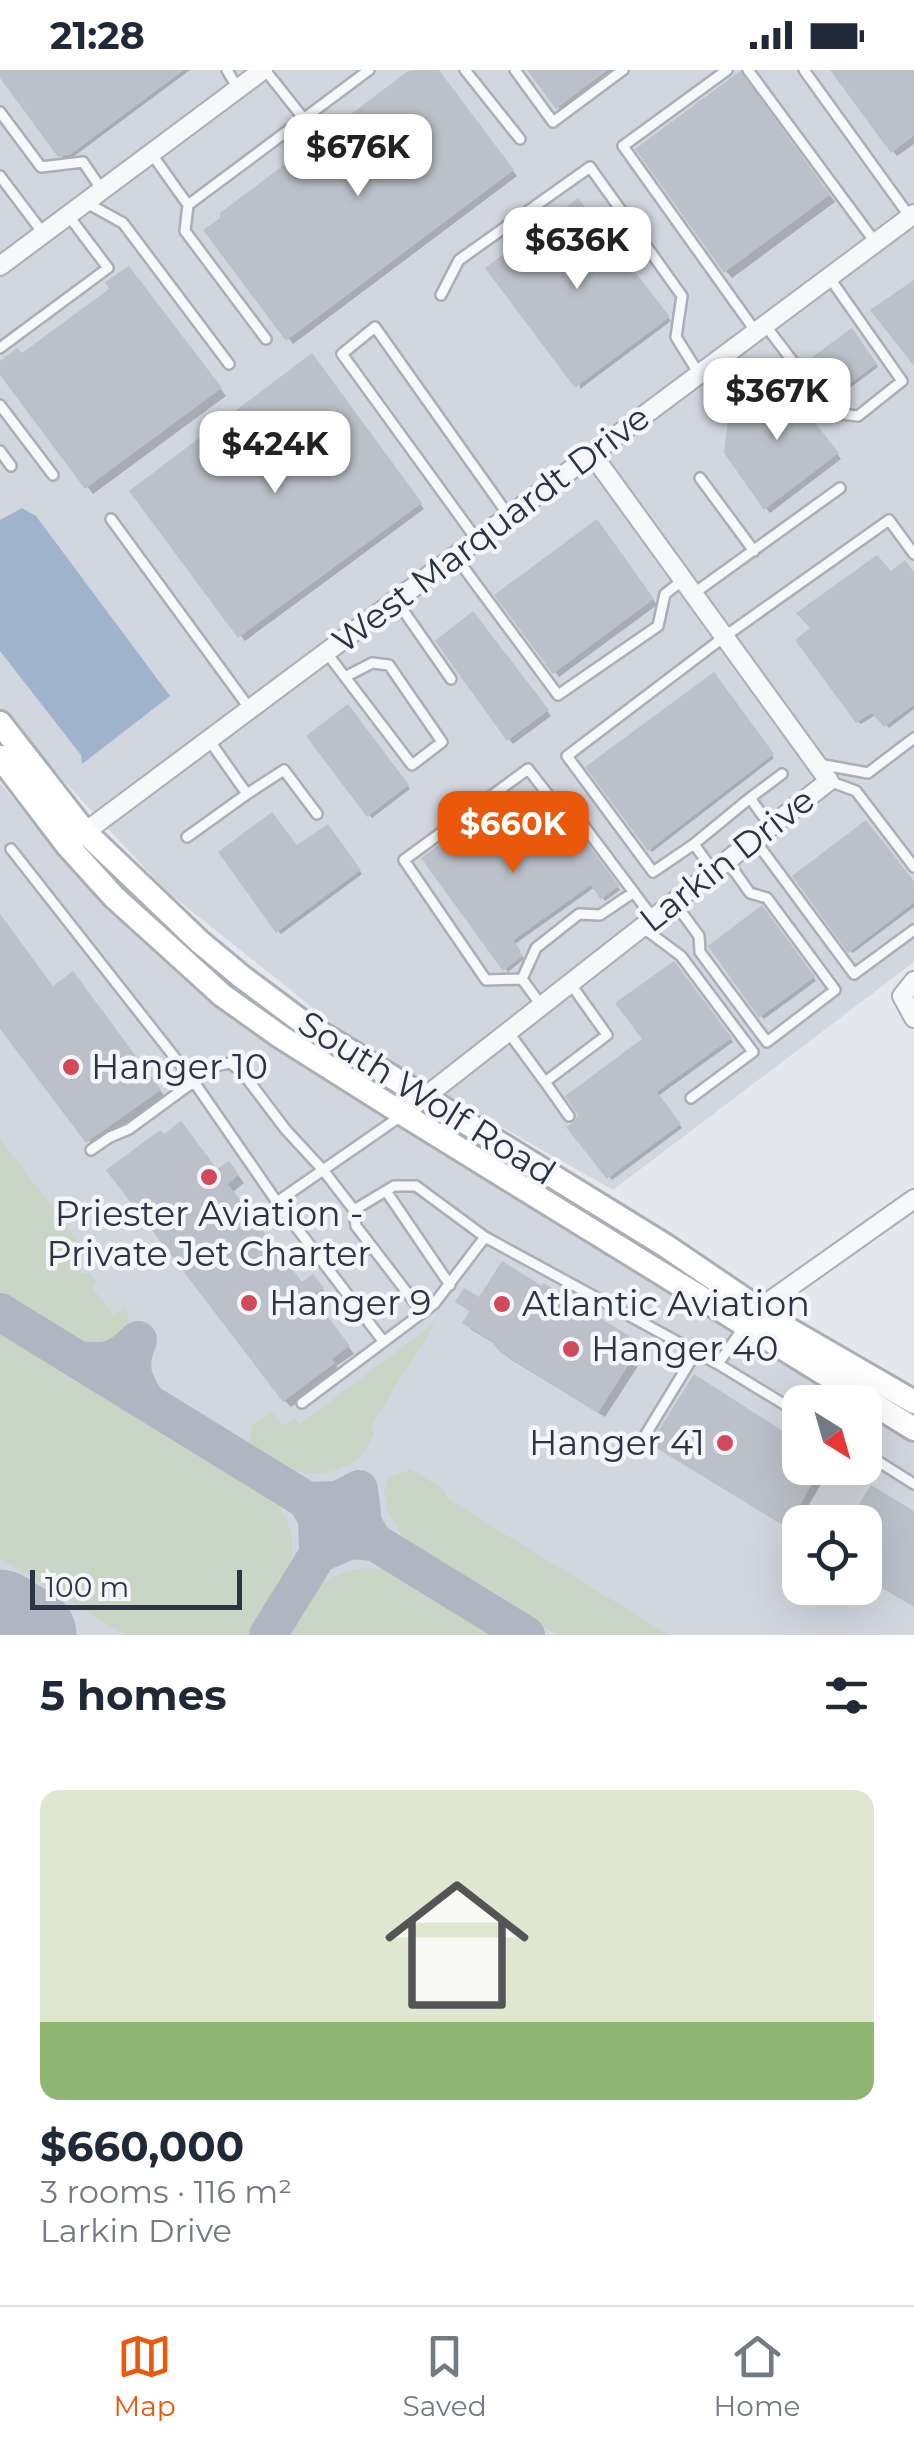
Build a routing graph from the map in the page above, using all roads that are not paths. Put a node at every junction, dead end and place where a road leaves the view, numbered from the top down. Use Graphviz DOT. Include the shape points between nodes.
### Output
graph roads {
  1 [pos="226,70"];
  2 [pos="264,70"];
  3 [pos="369,70"];
  4 [pos="466,70"];
  5 [pos="515,70"];
  6 [pos="623,70"];
  7 [pos="727,70"];
  8 [pos="748,70"];
  9 [pos="804,70"];
  10 [pos="238,89"];
  11 [pos="0,112"];
  12 [pos="304,118"];
  13 [pos="520,140"];
  14 [pos="152,153"];
  15 [pos="1,180"];
  16 [pos="102,190"];
  17 [pos="86,202"];
  18 [pos="188,205"];
  19 [pos="68,215"];
  20 [pos="912,215"];
  21 [pos="44,234"];
  22 [pos="876,242"];
  23 [pos="0,266"];
  24 [pos="830,277"];
  25 [pos="441,295"];
  26 [pos="760,328"];
  27 [pos="266,339"];
  28 [pos="0,348"];
  29 [pos="229,364"];
  30 [pos="700,374"];
  31 [pos="0,405"];
  32 [pos="0,451"];
  33 [pos="592,454"];
  34 [pos="11,466"];
  35 [pos="53,475"];
  36 [pos="700,478"];
  37 [pos="840,488"];
  38 [pos="509,516"];
  39 [pos="111,518"];
  40 [pos="477,540"];
  41 [pos="754,551"];
  42 [pos="914,554"];
  43 [pos="456,556"];
  44 [pos="688,587"];
  45 [pos="396,600"];
  46 [pos="724,637"];
  47 [pos="326,652"];
  48 [pos="345,677"];
  49 [pos="451,679"];
  50 [pos="250,709"];
  51 [pos="0,722"];
  52 [pos="914,738"];
  53 [pos="209,740"];
  54 [pos="0,757"];
  55 [pos="817,764"];
  56 [pos="782,774"];
  57 [pos="829,780"];
  58 [pos="247,794"];
  59 [pos="750,798"];
  60 [pos="317,814"];
  61 [pos="770,826"];
  62 [pos="187,838"];
  63 [pos="76,839"];
  64 [pos="754,839"];
  65 [pos="694,844"];
  66 [pos="11,850"];
  67 [pos="720,866"];
  68 [pos="914,867"];
  69 [pos="634,892"];
  70 [pos="674,902"];
  71 [pos="647,922"];
  72 [pos="914,930"];
  73 [pos="522,979"];
  74 [pos="570,983"];
  75 [pos="908,988"];
  76 [pos="541,1006"];
  77 [pos="914,1018"];
  78 [pos="508,1031"];
  79 [pos="194,1082"];
  80 [pos="545,1082"];
  81 [pos="424,1098"];
  82 [pos="691,1098"];
  83 [pos="403,1114"];
  84 [pos="569,1116"];
  85 [pos="91,1150"];
  86 [pos="324,1170"];
  87 [pos="386,1191"];
  88 [pos="914,1199"];
  89 [pos="277,1202"];
  90 [pos="354,1210"];
  91 [pos="484,1237"];
  92 [pos="450,1285"];
  93 [pos="422,1312"];
  94 [pos="752,1317"];
  95 [pos="383,1341"];
  96 [pos="696,1352"];
  97 [pos="718,1364"];
  98 [pos="914,1402"];
  99 [pos="782,1403"];
  100 [pos="302,1404"];
  101 [pos="914,1429"];
  102 [pos="643,1440"];
  103 [pos="882,1464"];
  104 [pos="914,1484"];
  1 -- 10 [label="lane"];
  2 -- 10 [label="street"];
  2 -- 12 [label="lane"];
  3 -- 12 [label="lane"];
  4 -- 13 [label="lane"];
  5 -- 6 [label="lane" via="553,122"];
  7 -- 26 [label="lane" via="623,146"];
  8 -- 22 [label="lane"];
  9 -- 20 [label="lane"];
  10 -- 14 [label="street"];
  11 -- 16 [label="lane" via="41,168 83,162"];
  12 -- 18 [label="lane"];
  14 -- 16 [label="street"];
  14 -- 18 [label="lane"];
  15 -- 21 [label="lane"];
  16 -- 17 [label="street"];
  17 -- 19 [label="street"];
  17 -- 29 [label="lane" via="122,223"];
  18 -- 27 [label="lane" via="184,232"];
  19 -- 21 [label="street"];
  19 -- 28 [label="lane" via="108,268"];
  20 -- 22 [label="street, West Marquardt Drive"];
  21 -- 23 [label="street"];
  22 -- 24 [label="street, West Marquardt Drive"];
  24 -- 26 [label="street, West Marquardt Drive"];
  24 -- 26 [label="lane" via="902,381 858,416 832,413"];
  25 -- 30 [label="lane" via="459,260 590,167 682,296 676,338"];
  26 -- 30 [label="street, West Marquardt Drive"];
  30 -- 33 [label="street, West Marquardt Drive"];
  31 -- 35 [label="lane"];
  32 -- 34 [label="lane"];
  33 -- 38 [label="street, West Marquardt Drive"];
  33 -- 44 [label="street, Larkin Drive"];
  36 -- 41 [label="lane"];
  37 -- 41 [label="lane"];
  38 -- 40 [label="street, West Marquardt Drive"];
  38 -- 40 [label="lane" via="375,327 342,354"];
  39 -- 50 [label="lane"];
  40 -- 43 [label="street, West Marquardt Drive"];
  41 -- 44 [label="lane"];
  42 -- 46 [label="lane" via="889,520"];
  43 -- 44 [label="lane" via="558,695 658,626 665,594"];
  43 -- 45 [label="street, West Marquardt Drive"];
  44 -- 46 [label="street, Larkin Drive"];
  45 -- 47 [label="street, West Marquardt Drive"];
  45 -- 49 [label="lane"];
  46 -- 55 [label="street, Larkin Drive"];
  46 -- 65 [label="lane" via="568,756 653,872"];
  47 -- 48 [label="lane"];
  47 -- 50 [label="street, West Marquardt Drive"];
  48 -- 48 [label="lane" via="412,766 442,742 389,665 372,663"];
  50 -- 53 [label="street, West Marquardt Drive"];
  51 -- 63 [label="main road, South Wolf Road"];
  52 -- 55 [label="lane" via="868,772"];
  53 -- 58 [label="lane"];
  53 -- 63 [label="street, West Marquardt Drive"];
  54 -- 63 [label="main road, South Wolf Road"];
  55 -- 57 [label="street, Larkin Drive"];
  56 -- 59 [label="lane"];
  57 -- 61 [label="street, Larkin Drive"];
  57 -- 68 [label="lane" via="856,792"];
  58 -- 60 [label="lane" via="284,770"];
  58 -- 62 [label="lane"];
  59 -- 61 [label="lane"];
  59 -- 65 [label="lane"];
  61 -- 64 [label="street, Larkin Drive"];
  63 -- 81 [label="main road, South Wolf Road" via="301,1021"];
  63 -- 83 [label="main road, South Wolf Road" via="114,897 222,995"];
  64 -- 67 [label="street, Larkin Drive"];
  64 -- 72 [label="lane" via="854,974"];
  65 -- 67 [label="lane"];
  66 -- 79 [label="lane"];
  67 -- 70 [label="street, Larkin Drive"];
  67 -- 70 [label="lane" via="750,893 767,898 835,990 767,1042 700,952 699,936"];
  69 -- 71 [label="lane"];
  69 -- 73 [label="lane" via="600,915 579,914 536,948"];
  69 -- 73 [label="lane" via="575,814 556,805 528,769 404,860 486,980"];
  70 -- 71 [label="street, Larkin Drive"];
  71 -- 74 [label="street, Larkin Drive"];
  71 -- 82 [label="lane" via="682,956 753,1052"];
  73 -- 76 [label="lane"];
  74 -- 76 [label="street, Larkin Drive"];
  74 -- 80 [label="lane" via="607,1035"];
  75 -- 77 [label="street"];
  76 -- 78 [label="street, Larkin Drive"];
  78 -- 80 [label="lane"];
  78 -- 81 [label="street, Larkin Drive"];
  79 -- 85 [label="lane"];
  79 -- 86 [label="lane" via="230,1063"];
  79 -- 89 [label="lane"];
  80 -- 84 [label="lane"];
  81 -- 83 [label="street, Larkin Drive"];
  81 -- 94 [label="main road, South Wolf Road"];
  83 -- 86 [label="lane"];
  83 -- 94 [label="main road, South Wolf Road" via="661,1270"];
  86 -- 89 [label="lane"];
  86 -- 90 [label="lane"];
  87 -- 90 [label="lane"];
  87 -- 91 [label="lane" via="416,1186"];
  87 -- 92 [label="lane"];
  88 -- 94 [label="street"];
  89 -- 95 [label="lane"];
  90 -- 93 [label="lane" via="356,1226"];
  91 -- 92 [label="lane"];
  91 -- 96 [label="lane"];
  92 -- 93 [label="lane"];
  93 -- 95 [label="lane"];
  94 -- 97 [label="lane"];
  94 -- 98 [label="main road, South Wolf Road" via="788,1329"];
  94 -- 101 [label="main road, South Wolf Road"];
  95 -- 100 [label="lane"];
  96 -- 97 [label="lane"];
  96 -- 102 [label="lane"];
  97 -- 99 [label="lane"];
  103 -- 104 [label="lane"];
}
